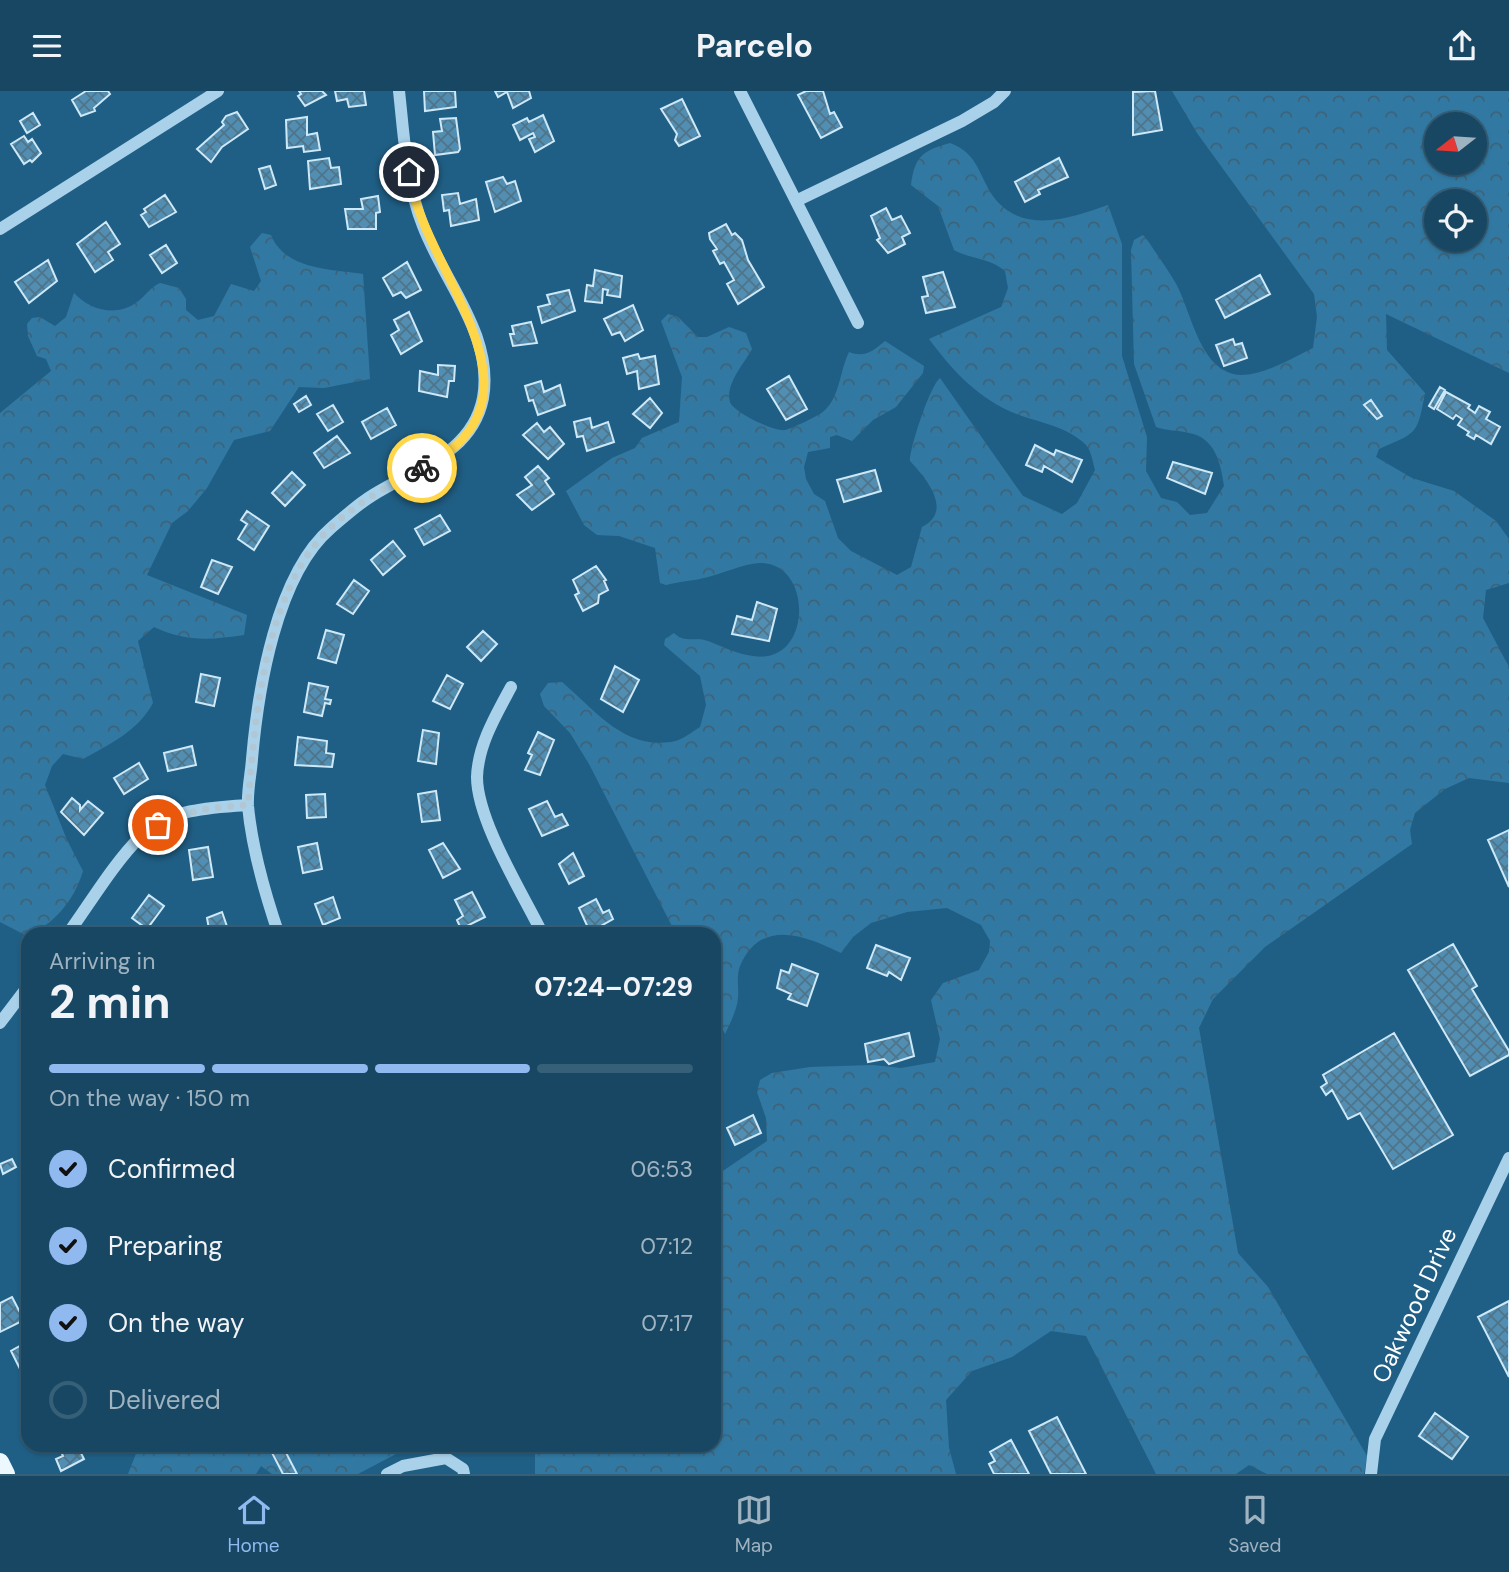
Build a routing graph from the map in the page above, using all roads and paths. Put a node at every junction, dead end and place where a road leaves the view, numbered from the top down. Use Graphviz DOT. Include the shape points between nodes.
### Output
graph roads {
  1 [pos="218,91"];
  2 [pos="399,91"];
  3 [pos="740,91"];
  4 [pos="1005,91"];
  5 [pos="797,200"];
  6 [pos="0,229"];
  7 [pos="858,323"];
  8 [pos="511,687"];
  9 [pos="248,805"];
  10 [pos="73,927"];
  11 [pos="276,927"];
  12 [pos="539,927"];
  13 [pos="21,995"];
  14 [pos="0,1023"];
  15 [pos="1509,1158"];
  16 [pos="0,1462"];
  17 [pos="6,1474"];
  18 [pos="387,1474"];
  19 [pos="464,1474"];
  20 [pos="1371,1474"];
  1 -- 6 [label="street"];
  2 -- 9 [label="street" via="412,193 423,227 480,344 485,371 482,398 474,424 460,443 370,496 328,530 303,565 278,618 263,676"];
  3 -- 5 [label="street"];
  4 -- 5 [label="street" via="962,121"];
  5 -- 7 [label="street"];
  8 -- 12 [label="street" via="486,734 477,777 483,813"];
  9 -- 10 [label="street" via="210,807 174,817 143,834"];
  9 -- 11 [label="street"];
  13 -- 14 [label="street"];
  15 -- 20 [label="street, Oakwood Drive" via="1375,1439"];
  16 -- 17 [label="main road"];
  18 -- 19 [label="street" via="403,1466 446,1458"];
}
